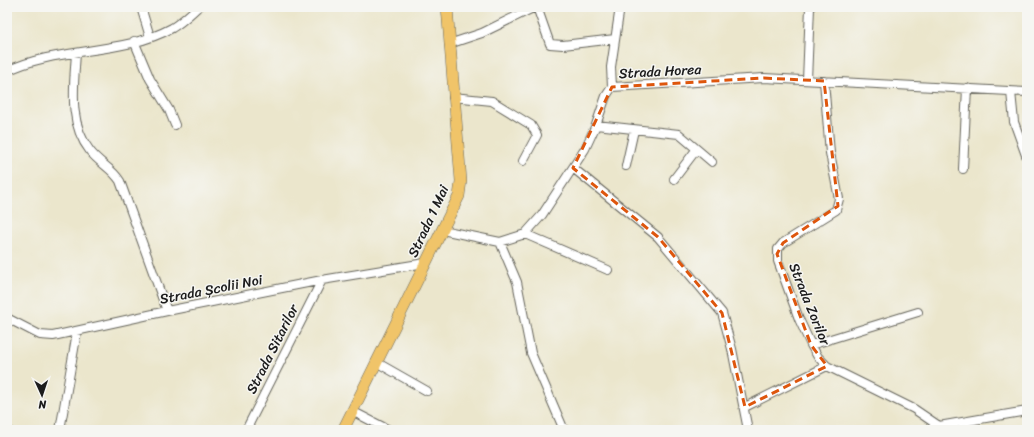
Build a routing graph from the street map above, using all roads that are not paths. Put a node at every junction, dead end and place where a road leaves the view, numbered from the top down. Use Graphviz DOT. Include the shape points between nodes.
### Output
graph roads {
  1 [pos="141,7"];
  2 [pos="198,7"];
  3 [pos="447,7"];
  4 [pos="536,7"];
  5 [pos="620,7"];
  6 [pos="810,7"];
  7 [pos="150,37"];
  8 [pos="615,39"];
  9 [pos="134,41"];
  10 [pos="449,44"];
  11 [pos="76,53"];
  12 [pos="7,71"];
  13 [pos="807,80"];
  14 [pos="824,81"];
  15 [pos="612,87"];
  16 [pos="967,88"];
  17 [pos="1011,92"];
  18 [pos="1027,92"];
  19 [pos="453,97"];
  20 [pos="175,125"];
  21 [pos="596,125"];
  22 [pos="634,130"];
  23 [pos="696,150"];
  24 [pos="1027,158"];
  25 [pos="523,161"];
  26 [pos="712,162"];
  27 [pos="626,166"];
  28 [pos="573,168"];
  29 [pos="963,169"];
  30 [pos="674,179"];
  31 [pos="442,230"];
  32 [pos="526,234"];
  33 [pos="500,242"];
  34 [pos="425,263"];
  35 [pos="608,270"];
  36 [pos="322,280"];
  37 [pos="167,311"];
  38 [pos="918,312"];
  39 [pos="7,318"];
  40 [pos="77,332"];
  41 [pos="810,345"];
  42 [pos="376,362"];
  43 [pos="827,366"];
  44 [pos="427,391"];
  45 [pos="745,407"];
  46 [pos="352,411"];
  47 [pos="1027,411"];
  48 [pos="939,426"];
  49 [pos="60,430"];
  50 [pos="246,430"];
  51 [pos="343,430"];
  52 [pos="389,430"];
  53 [pos="564,430"];
  54 [pos="748,430"];
  55 [pos="928,430"];
  1 -- 7 [label="street"];
  2 -- 7 [label="street" via="172,28"];
  3 -- 10 [label="main road, Strada 1 Mai"];
  4 -- 8 [label="street" via="550,44"];
  4 -- 10 [label="street" via="482,33"];
  5 -- 8 [label="street"];
  6 -- 13 [label="street"];
  7 -- 9 [label="street"];
  8 -- 15 [label="street" via="611,67"];
  9 -- 11 [label="street"];
  9 -- 20 [label="street" via="150,79"];
  10 -- 19 [label="main road, Strada 1 Mai"];
  11 -- 12 [label="street" via="40,59"];
  11 -- 37 [label="street" via="74,101 78,130 90,152 114,172 120,181"];
  13 -- 14 [label="street, Strada Horea"];
  13 -- 15 [label="street, Strada Horea" via="764,78"];
  14 -- 16 [label="street, Strada Horea"];
  14 -- 41 [label="street, Strada Zorilor" via="826,118 838,206 830,214 782,243 777,254"];
  15 -- 21 [label="street, Strada Horea" via="606,96"];
  16 -- 17 [label="street, Strada Horea"];
  16 -- 29 [label="street"];
  17 -- 18 [label="street, Strada Horea"];
  17 -- 24 [label="street" via="1014,122"];
  19 -- 25 [label="street" via="492,100 531,125 537,135"];
  19 -- 31 [label="main road, Strada 1 Mai" via="461,188"];
  21 -- 22 [label="street"];
  21 -- 28 [label="street, Strada Horea"];
  22 -- 23 [label="street" via="679,134"];
  22 -- 27 [label="street"];
  23 -- 26 [label="street"];
  23 -- 30 [label="street"];
  28 -- 32 [label="street, Strada Horea" via="542,215"];
  28 -- 45 [label="street" via="658,238 722,313"];
  31 -- 33 [label="street"];
  31 -- 34 [label="main road, Strada 1 Mai"];
  32 -- 33 [label="street"];
  32 -- 35 [label="street"];
  33 -- 53 [label="street" via="517,282 531,352"];
  34 -- 36 [label="street, Strada Școlii Noi"];
  34 -- 42 [label="main road, Strada 1 Mai"];
  36 -- 37 [label="street, Strada Școlii Noi"];
  36 -- 50 [label="street, Strada Sitarilor"];
  37 -- 40 [label="street, Strada Școlii Noi"];
  38 -- 41 [label="street"];
  39 -- 40 [label="street, Strada Școlii Noi" via="46,336"];
  40 -- 49 [label="street"];
  41 -- 43 [label="street, Strada Zorilor"];
  42 -- 44 [label="street"];
  42 -- 46 [label="main road, Strada 1 Mai"];
  43 -- 45 [label="street"];
  43 -- 48 [label="street, Strada Zorilor" via="914,409"];
  45 -- 54 [label="street"];
  46 -- 51 [label="main road, Strada 1 Mai"];
  46 -- 52 [label="street"];
  47 -- 48 [label="street"];
  48 -- 55 [label="street"];
}
